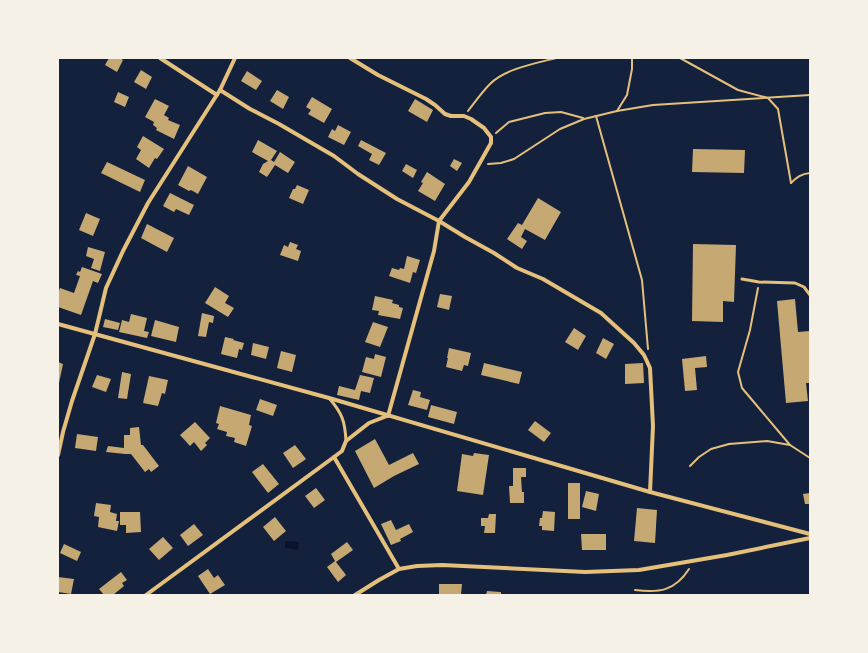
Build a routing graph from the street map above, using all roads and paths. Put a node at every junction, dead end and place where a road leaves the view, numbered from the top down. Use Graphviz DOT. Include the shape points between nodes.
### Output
graph roads {
  1 [pos="160,58"];
  2 [pos="235,58"];
  3 [pos="350,58"];
  4 [pos="556,58"];
  5 [pos="632,58"];
  6 [pos="680,58"];
  7 [pos="220,90"];
  8 [pos="217,95"];
  9 [pos="810,95"];
  10 [pos="768,98"];
  11 [pos="617,111"];
  12 [pos="464,116"];
  13 [pos="596,116"];
  14 [pos="584,119"];
  15 [pos="491,137"];
  16 [pos="479,164"];
  17 [pos="810,173"];
  18 [pos="439,220"];
  19 [pos="742,279"];
  20 [pos="759,282"];
  21 [pos="810,295"];
  22 [pos="58,324"];
  23 [pos="95,334"];
  24 [pos="649,353"];
  25 [pos="329,398"];
  26 [pos="388,416"];
  27 [pos="346,441"];
  28 [pos="790,445"];
  29 [pos="58,455"];
  30 [pos="334,457"];
  31 [pos="810,458"];
  32 [pos="690,466"];
  33 [pos="650,492"];
  34 [pos="810,534"];
  35 [pos="810,538"];
  36 [pos="696,560"];
  37 [pos="399,569"];
  38 [pos="635,590"];
  39 [pos="645,591"];
  40 [pos="146,595"];
  41 [pos="355,595"];
  42 [pos="645,595"];
  1 -- 8 [label="street"];
  2 -- 7 [label="street"];
  3 -- 12 [label="street" via="426,99 445,114"];
  4 -- 12 [label="path" via="500,75 490,83"];
  5 -- 11 [label="path" via="627,95"];
  6 -- 10 [label="path" via="738,90"];
  7 -- 8 [label="street"];
  7 -- 18 [label="street" via="334,156 397,199"];
  8 -- 23 [label="street" via="148,203 123,251 106,288"];
  9 -- 10 [label="path"];
  10 -- 11 [label="path" via="654,105"];
  10 -- 17 [label="path" via="778,109 791,184 803,174"];
  11 -- 13 [label="path"];
  12 -- 15 [label="street" via="484,128"];
  13 -- 14 [label="path"];
  13 -- 24 [label="path" via="642,280"];
  14 -- 15 [label="path" via="561,112 545,112 510,122"];
  14 -- 16 [label="path" via="560,129 514,159 501,163"];
  15 -- 16 [label="street" via="491,143"];
  16 -- 18 [label="street" via="469,182"];
  18 -- 26 [label="street" via="434,250"];
  18 -- 33 [label="street" via="517,268 543,279 601,313 644,355 650,368 653,426"];
  19 -- 20 [label="lane"];
  20 -- 21 [label="lane" via="795,283"];
  20 -- 28 [label="path" via="750,330 738,372 742,388"];
  22 -- 23 [label="street"];
  23 -- 25 [label="street"];
  23 -- 29 [label="street" via="72,401"];
  25 -- 26 [label="street"];
  25 -- 27 [label="lane" via="344,420"];
  26 -- 27 [label="street" via="369,423"];
  26 -- 33 [label="street"];
  27 -- 30 [label="street" via="342,450"];
  28 -- 31 [label="path"];
  28 -- 32 [label="path" via="767,441 729,444 711,449"];
  30 -- 37 [label="street"];
  30 -- 40 [label="street"];
  33 -- 34 [label="street"];
  35 -- 36 [label="street"];
  36 -- 37 [label="street" via="639,570 585,572 442,565"];
  36 -- 39 [label="path" via="684,578 673,586 660,591"];
  37 -- 41 [label="street"];
  38 -- 39 [label="path"];
  39 -- 42 [label="path"];
}
